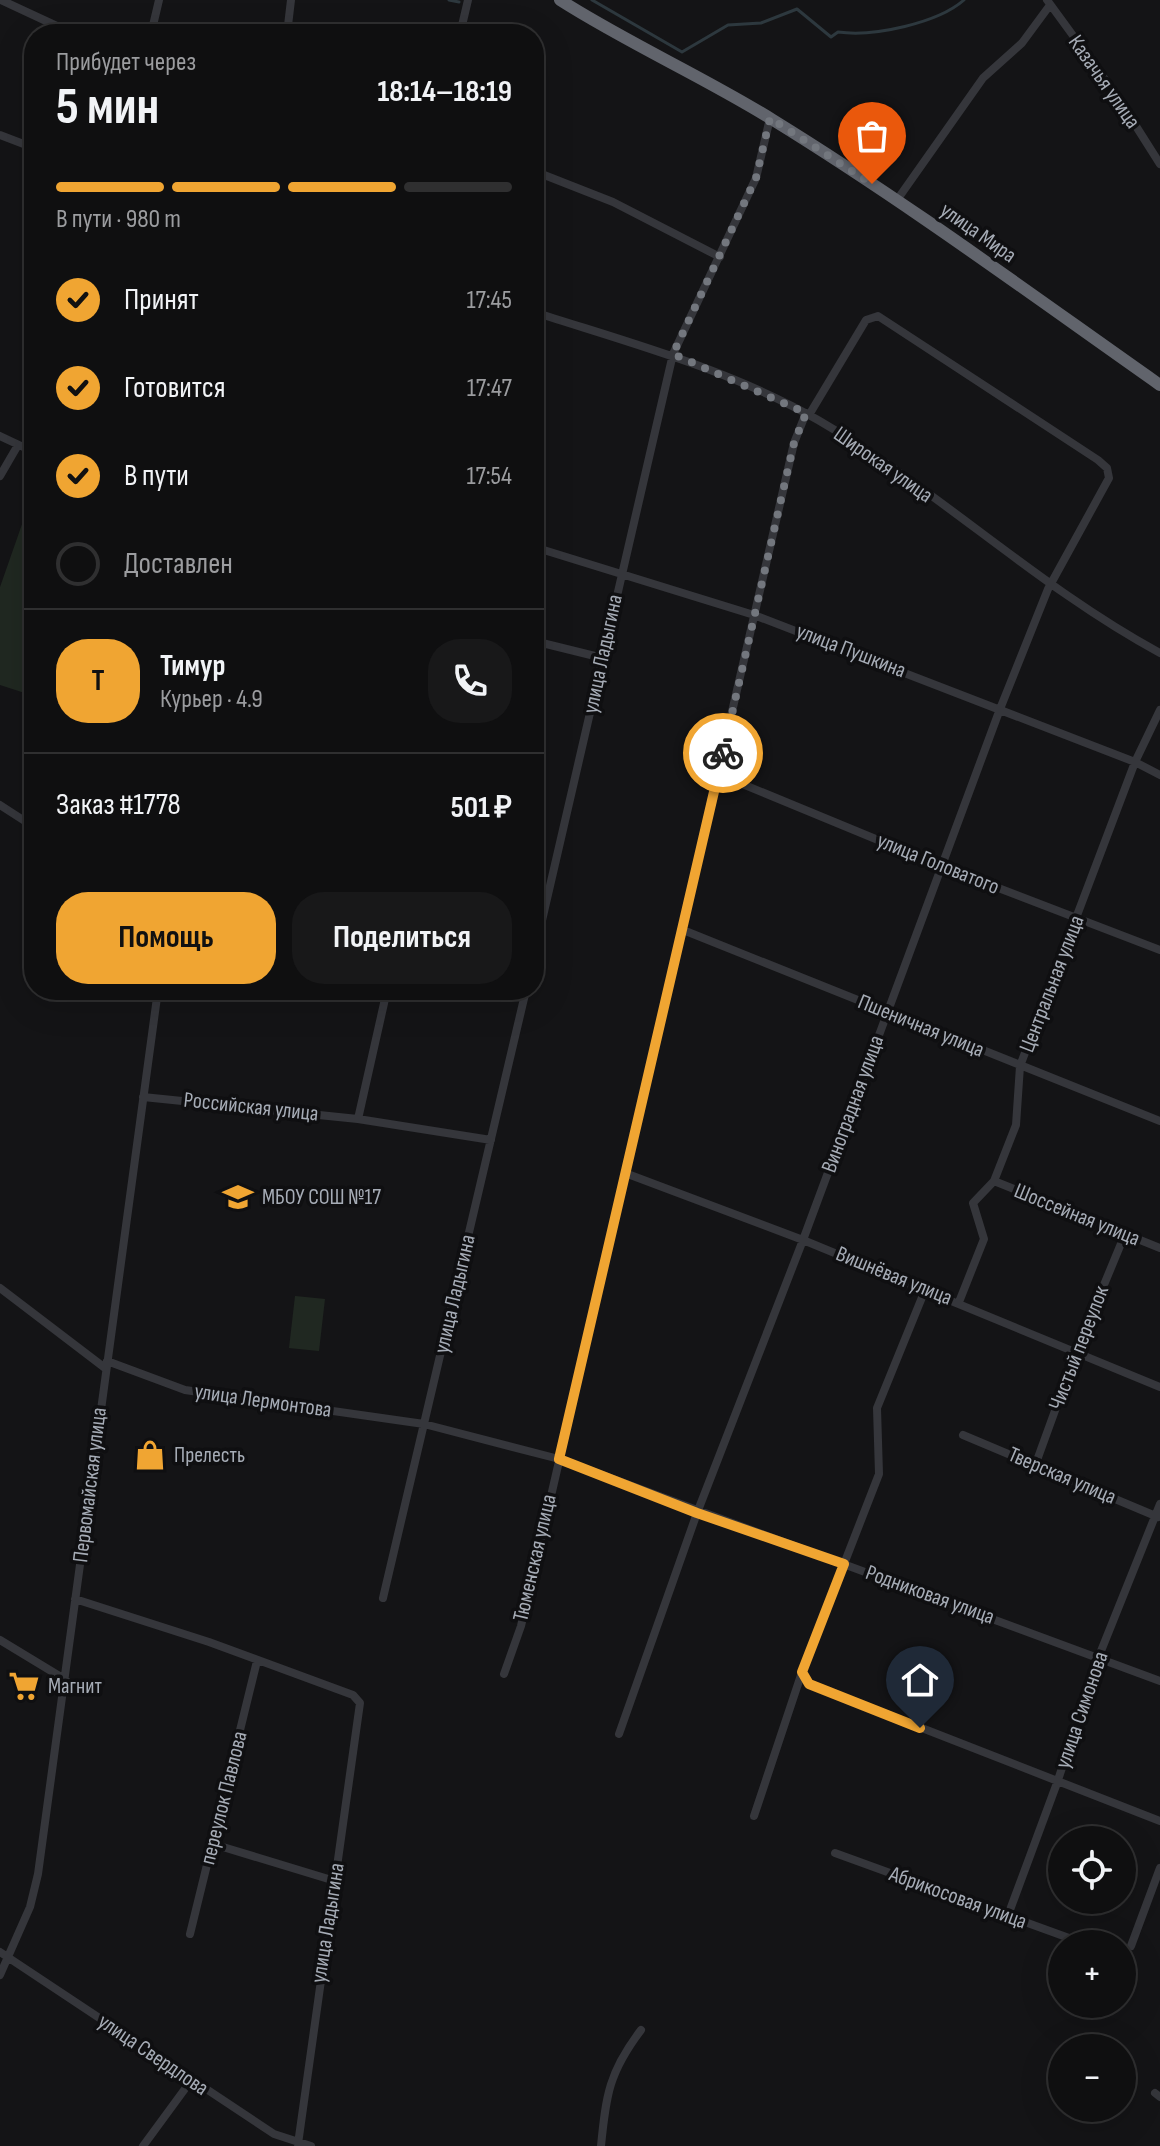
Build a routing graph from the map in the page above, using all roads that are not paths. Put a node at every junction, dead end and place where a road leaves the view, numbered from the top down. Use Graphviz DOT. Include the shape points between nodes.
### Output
graph roads {
  1 [pos="1,0"];
  2 [pos="159,0"];
  3 [pos="291,0"];
  4 [pos="468,0"];
  5 [pos="560,0"];
  6 [pos="1049,3"];
  7 [pos="53,24"];
  8 [pos="153,24"];
  9 [pos="288,24"];
  10 [pos="462,24"];
  11 [pos="770,118"];
  12 [pos="0,135"];
  13 [pos="24,144"];
  14 [pos="1160,164"];
  15 [pos="544,175"];
  16 [pos="897,200"];
  17 [pos="720,257"];
  18 [pos="544,315"];
  19 [pos="673,354"];
  20 [pos="1160,385"];
  21 [pos="807,414"];
  22 [pos="0,436"];
  23 [pos="18,445"];
  24 [pos="24,448"];
  25 [pos="0,476"];
  26 [pos="1107,483"];
  27 [pos="544,550"];
  28 [pos="621,573"];
  29 [pos="1051,583"];
  30 [pos="754,615"];
  31 [pos="544,643"];
  32 [pos="1160,653"];
  33 [pos="603,658"];
  34 [pos="1000,709"];
  35 [pos="1160,710"];
  36 [pos="1135,762"];
  37 [pos="718,774"];
  38 [pos="1160,775"];
  39 [pos="0,805"];
  40 [pos="24,821"];
  41 [pos="941,866"];
  42 [pos="544,912"];
  43 [pos="1078,918"];
  44 [pos="683,930"];
  45 [pos="1160,950"];
  46 [pos="157,1000"];
  47 [pos="385,1000"];
  48 [pos="524,1000"];
  49 [pos="887,1012"];
  50 [pos="1020,1066"];
  51 [pos="143,1097"];
  52 [pos="358,1119"];
  53 [pos="1160,1121"];
  54 [pos="491,1140"];
  55 [pos="625,1173"];
  56 [pos="994,1181"];
  57 [pos="1125,1234"];
  58 [pos="803,1240"];
  59 [pos="1160,1248"];
  60 [pos="0,1288"];
  61 [pos="925,1290"];
  62 [pos="959,1302"];
  63 [pos="1077,1350"];
  64 [pos="106,1365"];
  65 [pos="1160,1387"];
  66 [pos="424,1424"];
  67 [pos="963,1435"];
  68 [pos="559,1459"];
  69 [pos="1036,1463"];
  70 [pos="1160,1504"];
  71 [pos="697,1513"];
  72 [pos="1158,1517"];
  73 [pos="844,1564"];
  74 [pos="383,1598"];
  75 [pos="75,1599"];
  76 [pos="0,1640"];
  77 [pos="1099,1656"];
  78 [pos="257,1661"];
  79 [pos="802,1672"];
  80 [pos="504,1674"];
  81 [pos="66,1680"];
  82 [pos="1160,1681"];
  83 [pos="619,1734"];
  84 [pos="1057,1783"];
  85 [pos="754,1816"];
  86 [pos="1160,1821"];
  87 [pos="213,1844"];
  88 [pos="835,1853"];
  89 [pos="1160,1868"];
  90 [pos="335,1881"];
  91 [pos="1007,1918"];
  92 [pos="1048,1931"];
  93 [pos="1136,1933"];
  94 [pos="190,1934"];
  95 [pos="4,1955"];
  96 [pos="0,1975"];
  97 [pos="641,2030"];
  98 [pos="190,2082"];
  99 [pos="298,2144"];
  100 [pos="143,2146"];
  101 [pos="311,2146"];
  102 [pos="601,2146"];
  1 -- 7 [label="street"];
  2 -- 8 [label="street"];
  3 -- 9 [label="street"];
  4 -- 10 [label="street"];
  5 -- 11 [label="highway, улица Мира"];
  6 -- 14 [label="street, Казачья улица"];
  6 -- 16 [label="street" via="1022,43 983,78"];
  11 -- 16 [label="highway, улица Мира"];
  11 -- 17 [label="street, улица Ладыгина" via="756,178"];
  12 -- 13 [label="street"];
  15 -- 17 [label="street" via="613,202"];
  16 -- 20 [label="highway, улица Мира"];
  17 -- 19 [label="street, улица Ладыгина"];
  18 -- 19 [label="street, Широкая улица"];
  19 -- 21 [label="street, Широкая улица"];
  19 -- 28 [label="street, улица Ладыгина"];
  21 -- 26 [label="street, Тюменская улица" via="864,323 872,316 882,318 1098,460 1107,468"];
  21 -- 29 [label="street, Широкая улица"];
  21 -- 30 [label="street, Тюменская улица" via="794,443"];
  22 -- 23 [label="street"];
  23 -- 24 [label="street"];
  23 -- 25 [label="street"];
  26 -- 29 [label="street, Виноградная улица"];
  27 -- 28 [label="street, улица Пушкина"];
  28 -- 30 [label="street, улица Пушкина"];
  28 -- 33 [label="street, улица Ладыгина"];
  29 -- 32 [label="street, Широкая улица"];
  29 -- 34 [label="street, Виноградная улица"];
  30 -- 34 [label="street, улица Пушкина"];
  30 -- 37 [label="street, Тюменская улица"];
  31 -- 33 [label="street"];
  33 -- 42 [label="street, улица Ладыгина"];
  34 -- 36 [label="street, улица Пушкина"];
  34 -- 41 [label="street, Виноградная улица"];
  35 -- 36 [label="street, Центральная улица"];
  36 -- 38 [label="street, улица Пушкина"];
  36 -- 43 [label="street, Центральная улица"];
  37 -- 41 [label="street, улица Головатого"];
  37 -- 44 [label="street, Тюменская улица"];
  39 -- 40 [label="street"];
  41 -- 43 [label="street, улица Головатого"];
  41 -- 49 [label="street, Виноградная улица"];
  43 -- 45 [label="street, улица Головатого"];
  43 -- 50 [label="street, Центральная улица"];
  44 -- 49 [label="street, Пшеничная улица"];
  44 -- 55 [label="street, Тюменская улица"];
  46 -- 51 [label="street, Первомайская улица"];
  47 -- 52 [label="street"];
  48 -- 54 [label="street, улица Ладыгина"];
  49 -- 50 [label="street, Пшеничная улица"];
  49 -- 58 [label="street, Виноградная улица"];
  50 -- 53 [label="street, Пшеничная улица"];
  50 -- 56 [label="street, Центральная улица" via="1016,1125"];
  51 -- 52 [label="street, Российская улица"];
  51 -- 64 [label="street, Первомайская улица"];
  52 -- 54 [label="street, Российская улица"];
  54 -- 66 [label="street, улица Ладыгина"];
  55 -- 58 [label="street, Вишнёвая улица"];
  55 -- 68 [label="street, Тюменская улица"];
  56 -- 57 [label="street, Шоссейная улица"];
  56 -- 62 [label="street, Центральная улица" via="973,1203 984,1239"];
  57 -- 59 [label="street, Шоссейная улица"];
  57 -- 63 [label="street, Чистый переулок"];
  58 -- 61 [label="street, Вишнёвая улица"];
  58 -- 71 [label="street, Виноградная улица"];
  60 -- 64 [label="street, улица Лермонтова"];
  61 -- 62 [label="street, Вишнёвая улица"];
  61 -- 73 [label="street" via="877,1408 879,1474"];
  62 -- 63 [label="street, Вишнёвая улица"];
  63 -- 65 [label="street, Вишнёвая улица"];
  63 -- 69 [label="street, Чистый переулок"];
  64 -- 66 [label="street, улица Лермонтова" via="185,1390"];
  64 -- 75 [label="street, Первомайская улица"];
  66 -- 68 [label="street, Родниковая улица"];
  66 -- 74 [label="street, улица Ладыгина"];
  67 -- 69 [label="street, Тверская улица"];
  68 -- 71 [label="street, Родниковая улица"];
  68 -- 80 [label="street, Тюменская улица" via="521,1626"];
  69 -- 72 [label="street, Тверская улица"];
  70 -- 72 [label="street, улица Симонова"];
  71 -- 73 [label="street, Родниковая улица"];
  71 -- 83 [label="street, Виноградная улица"];
  72 -- 77 [label="street, улица Симонова"];
  73 -- 77 [label="street, Родниковая улица"];
  73 -- 79 [label="street"];
  75 -- 78 [label="street"];
  75 -- 81 [label="street, Первомайская улица"];
  76 -- 81 [label="street"];
  77 -- 82 [label="street, Родниковая улица"];
  77 -- 84 [label="street, улица Симонова"];
  78 -- 87 [label="street, переулок Павлова"];
  78 -- 90 [label="street, улица Ладыгина" via="353,1695 360,1703"];
  79 -- 84 [label="street" via="809,1684"];
  79 -- 85 [label="street"];
  81 -- 95 [label="street, Первомайская улица" via="38,1874 30,1907"];
  84 -- 86 [label="street"];
  84 -- 91 [label="street, улица Симонова"];
  87 -- 90 [label="street"];
  87 -- 94 [label="street, переулок Павлова"];
  88 -- 91 [label="street, Абрикосовая улица"];
  89 -- 93 [label="street"];
  90 -- 99 [label="street, улица Ладыгина"];
  91 -- 92 [label="street, Абрикосовая улица"];
  95 -- 96 [label="street, Первомайская улица"];
  95 -- 98 [label="street, улица Свердлова"];
  97 -- 102 [label="street" via="606,2090"];
  98 -- 99 [label="street, улица Свердлова"];
  98 -- 100 [label="street"];
  99 -- 101 [label="street, улица Свердлова"];
}
